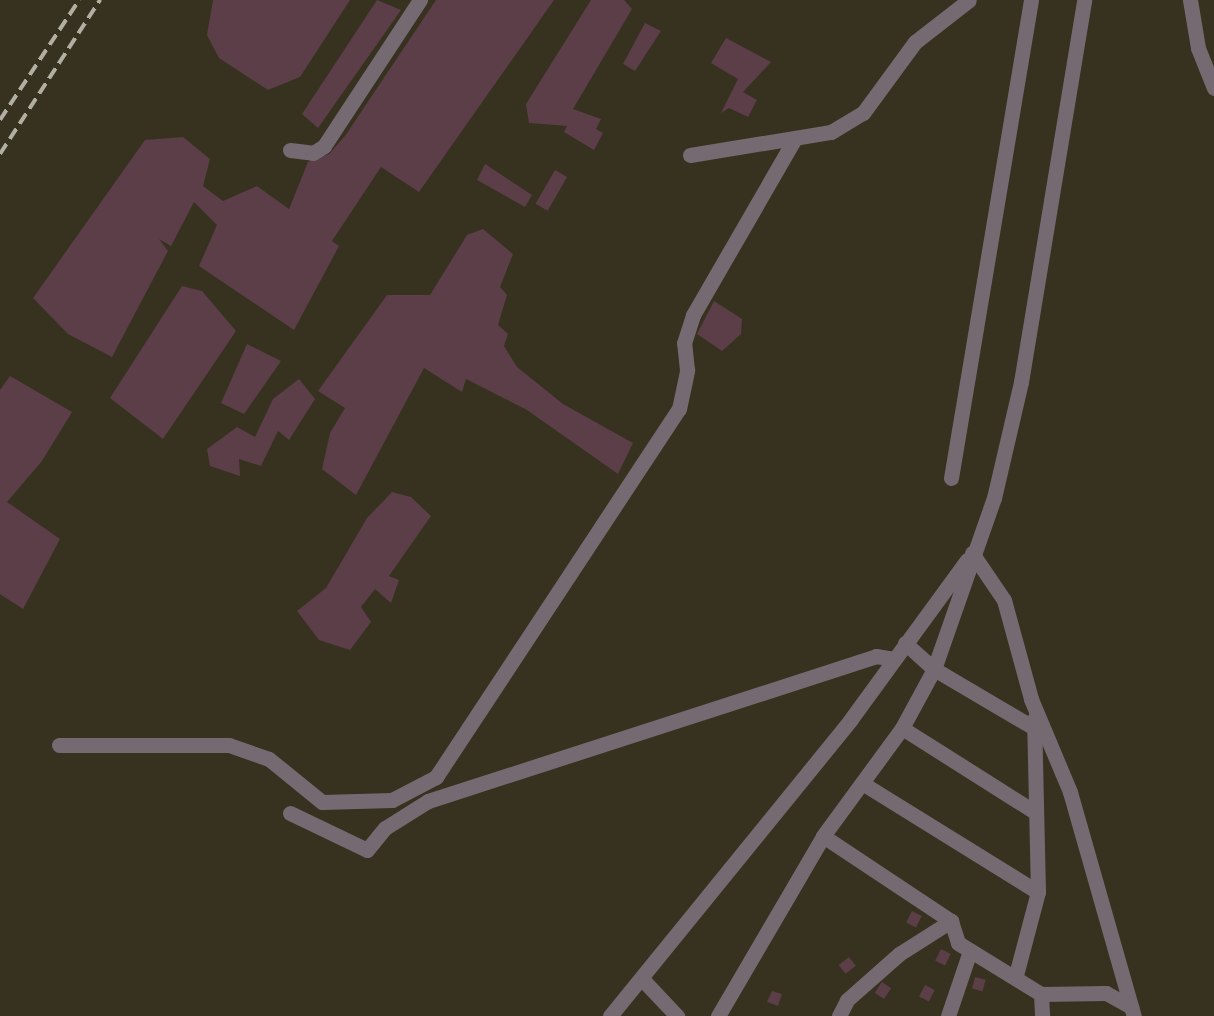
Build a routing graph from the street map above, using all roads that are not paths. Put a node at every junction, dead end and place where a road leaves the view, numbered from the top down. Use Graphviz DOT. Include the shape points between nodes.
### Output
graph roads {
  1 [pos="420,0"];
  2 [pos="969,0"];
  3 [pos="1031,0"];
  4 [pos="1084,0"];
  5 [pos="1190,0"];
  6 [pos="1214,88"];
  7 [pos="795,138"];
  8 [pos="290,150"];
  9 [pos="690,155"];
  10 [pos="951,478"];
  11 [pos="972,553"];
  12 [pos="905,643"];
  13 [pos="894,659"];
  14 [pos="934,669"];
  15 [pos="1030,699"];
  16 [pos="902,728"];
  17 [pos="1036,729"];
  18 [pos="60,745"];
  19 [pos="862,783"];
  20 [pos="1035,812"];
  21 [pos="290,813"];
  22 [pos="823,836"];
  23 [pos="1038,892"];
  24 [pos="951,921"];
  25 [pos="970,951"];
  26 [pos="1016,975"];
  27 [pos="643,980"];
  28 [pos="1041,994"];
  29 [pos="1132,1011"];
  30 [pos="615,1014"];
  31 [pos="677,1016"];
  32 [pos="718,1016"];
  33 [pos="839,1016"];
  34 [pos="948,1016"];
  35 [pos="1042,1016"];
  1 -- 8 [label="street" via="324,146 314,153"];
  2 -- 7 [label="street" via="915,42 863,112 831,132"];
  3 -- 10 [label="street"];
  4 -- 11 [label="street" via="1021,382 993,498"];
  5 -- 6 [label="street" via="1198,48"];
  7 -- 9 [label="street"];
  7 -- 18 [label="street" via="693,315 684,343 687,370 680,409 436,777 392,800 322,802 269,759 229,745"];
  11 -- 12 [label="street"];
  11 -- 14 [label="street"];
  11 -- 15 [label="street" via="1004,600"];
  12 -- 13 [label="street"];
  12 -- 14 [label="street"];
  13 -- 21 [label="street" via="876,656 428,801 385,828 367,850"];
  13 -- 27 [label="street"];
  14 -- 16 [label="street"];
  14 -- 17 [label="street"];
  15 -- 17 [label="street"];
  15 -- 29 [label="street" via="1070,792"];
  16 -- 19 [label="street"];
  16 -- 20 [label="street"];
  17 -- 20 [label="street"];
  19 -- 22 [label="street"];
  19 -- 23 [label="street"];
  20 -- 23 [label="street"];
  22 -- 24 [label="street"];
  22 -- 32 [label="street"];
  23 -- 26 [label="street"];
  24 -- 25 [label="street" via="958,943"];
  24 -- 33 [label="street" via="899,954 847,1000"];
  25 -- 26 [label="street"];
  25 -- 34 [label="street"];
  26 -- 28 [label="street"];
  27 -- 30 [label="street"];
  27 -- 31 [label="street"];
  28 -- 29 [label="street" via="1106,993"];
  28 -- 35 [label="street"];
}
